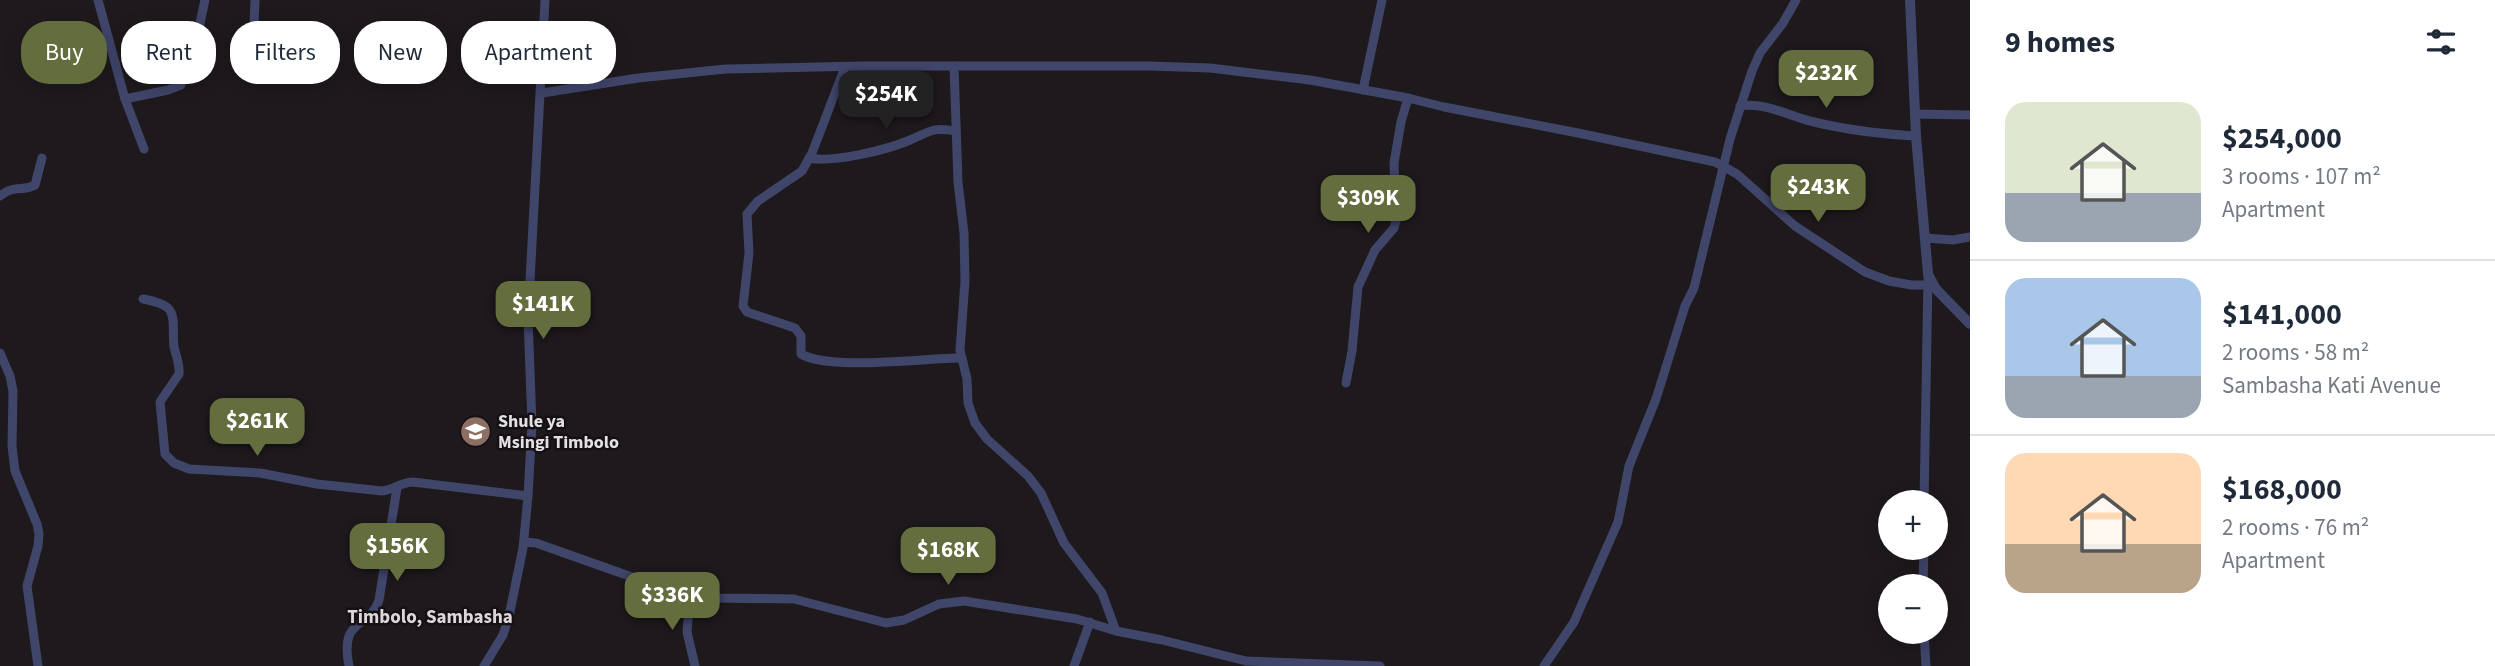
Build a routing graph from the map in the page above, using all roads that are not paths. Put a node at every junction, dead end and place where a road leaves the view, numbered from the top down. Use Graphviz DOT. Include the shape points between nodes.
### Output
graph roads {
  1 [pos="98,0"];
  2 [pos="205,0"];
  3 [pos="256,0"];
  4 [pos="545,0"];
  5 [pos="1382,0"];
  6 [pos="1796,0"];
  7 [pos="1910,0"];
  8 [pos="253,21"];
  9 [pos="954,66"];
  10 [pos="845,67"];
  11 [pos="1363,90"];
  12 [pos="542,93"];
  13 [pos="1408,98"];
  14 [pos="125,99"];
  15 [pos="1740,106"];
  16 [pos="1915,114"];
  17 [pos="1970,115"];
  18 [pos="957,131"];
  19 [pos="1916,136"];
  20 [pos="144,149"];
  21 [pos="42,158"];
  22 [pos="809,158"];
  23 [pos="1723,166"];
  24 [pos="0,196"];
  25 [pos="1970,237"];
  26 [pos="1925,238"];
  27 [pos="1925,279"];
  28 [pos="143,299"];
  29 [pos="1970,324"];
  30 [pos="0,354"];
  31 [pos="961,358"];
  32 [pos="5,376"];
  33 [pos="1346,383"];
  34 [pos="397,488"];
  35 [pos="1924,490"];
  36 [pos="528,496"];
  37 [pos="524,542"];
  38 [pos="690,596"];
  39 [pos="1090,622"];
  40 [pos="1116,631"];
  41 [pos="1925,644"];
  42 [pos="38,666"];
  43 [pos="349,666"];
  44 [pos="484,666"];
  45 [pos="695,666"];
  46 [pos="1074,666"];
  47 [pos="1380,666"];
  48 [pos="1544,666"];
  49 [pos="1926,666"];
  1 -- 14 [label="street"];
  2 -- 14 [label="street" via="181,85"];
  3 -- 8 [label="street"];
  4 -- 12 [label="street"];
  5 -- 11 [label="street"];
  6 -- 15 [label="street" via="1760,53"];
  7 -- 16 [label="street"];
  9 -- 10 [label="street"];
  9 -- 11 [label="street" via="1209,68"];
  9 -- 18 [label="street"];
  10 -- 12 [label="street" via="726,69"];
  10 -- 22 [label="street"];
  11 -- 13 [label="street"];
  12 -- 36 [label="street" via="528,318 532,424"];
  13 -- 23 [label="street"];
  13 -- 33 [label="street" via="1394,163 1396,221 1375,250 1358,287"];
  14 -- 20 [label="street"];
  15 -- 19 [label="street" via="1761,105 1838,127"];
  15 -- 23 [label="street"];
  16 -- 17 [label="street"];
  16 -- 19 [label="street"];
  18 -- 22 [label="street" via="929,130 868,152"];
  18 -- 31 [label="street" via="965,281"];
  19 -- 26 [label="street"];
  21 -- 24 [label="street" via="35,186"];
  22 -- 31 [label="street" via="796,177 758,201 747,215 750,253 745,311 795,328 801,336 801,354 810,358 856,362"];
  23 -- 27 [label="street" via="1795,226 1864,272 1912,285"];
  23 -- 48 [label="street" via="1698,273 1629,466 1618,522 1574,622"];
  25 -- 26 [label="street"];
  26 -- 27 [label="street"];
  27 -- 29 [label="street"];
  27 -- 35 [label="street"];
  28 -- 34 [label="street" via="168,308 175,322 179,374 163,395 160,411 168,459 203,471 260,473 382,491"];
  30 -- 32 [label="street"];
  31 -- 40 [label="street" via="975,423 1041,493 1064,543 1102,593"];
  32 -- 42 [label="street" via="14,404 15,471 39,534 27,586"];
  34 -- 36 [label="street" via="413,482"];
  34 -- 43 [label="street" via="379,600 348,638"];
  36 -- 37 [label="street"];
  37 -- 38 [label="street"];
  37 -- 44 [label="street" via="503,635"];
  38 -- 39 [label="street" via="794,599 886,623 957,601"];
  38 -- 45 [label="street" via="687,632"];
  39 -- 40 [label="street"];
  39 -- 46 [label="street"];
  40 -- 47 [label="street" via="1246,661"];
  41 -- 49 [label="street"];
}
